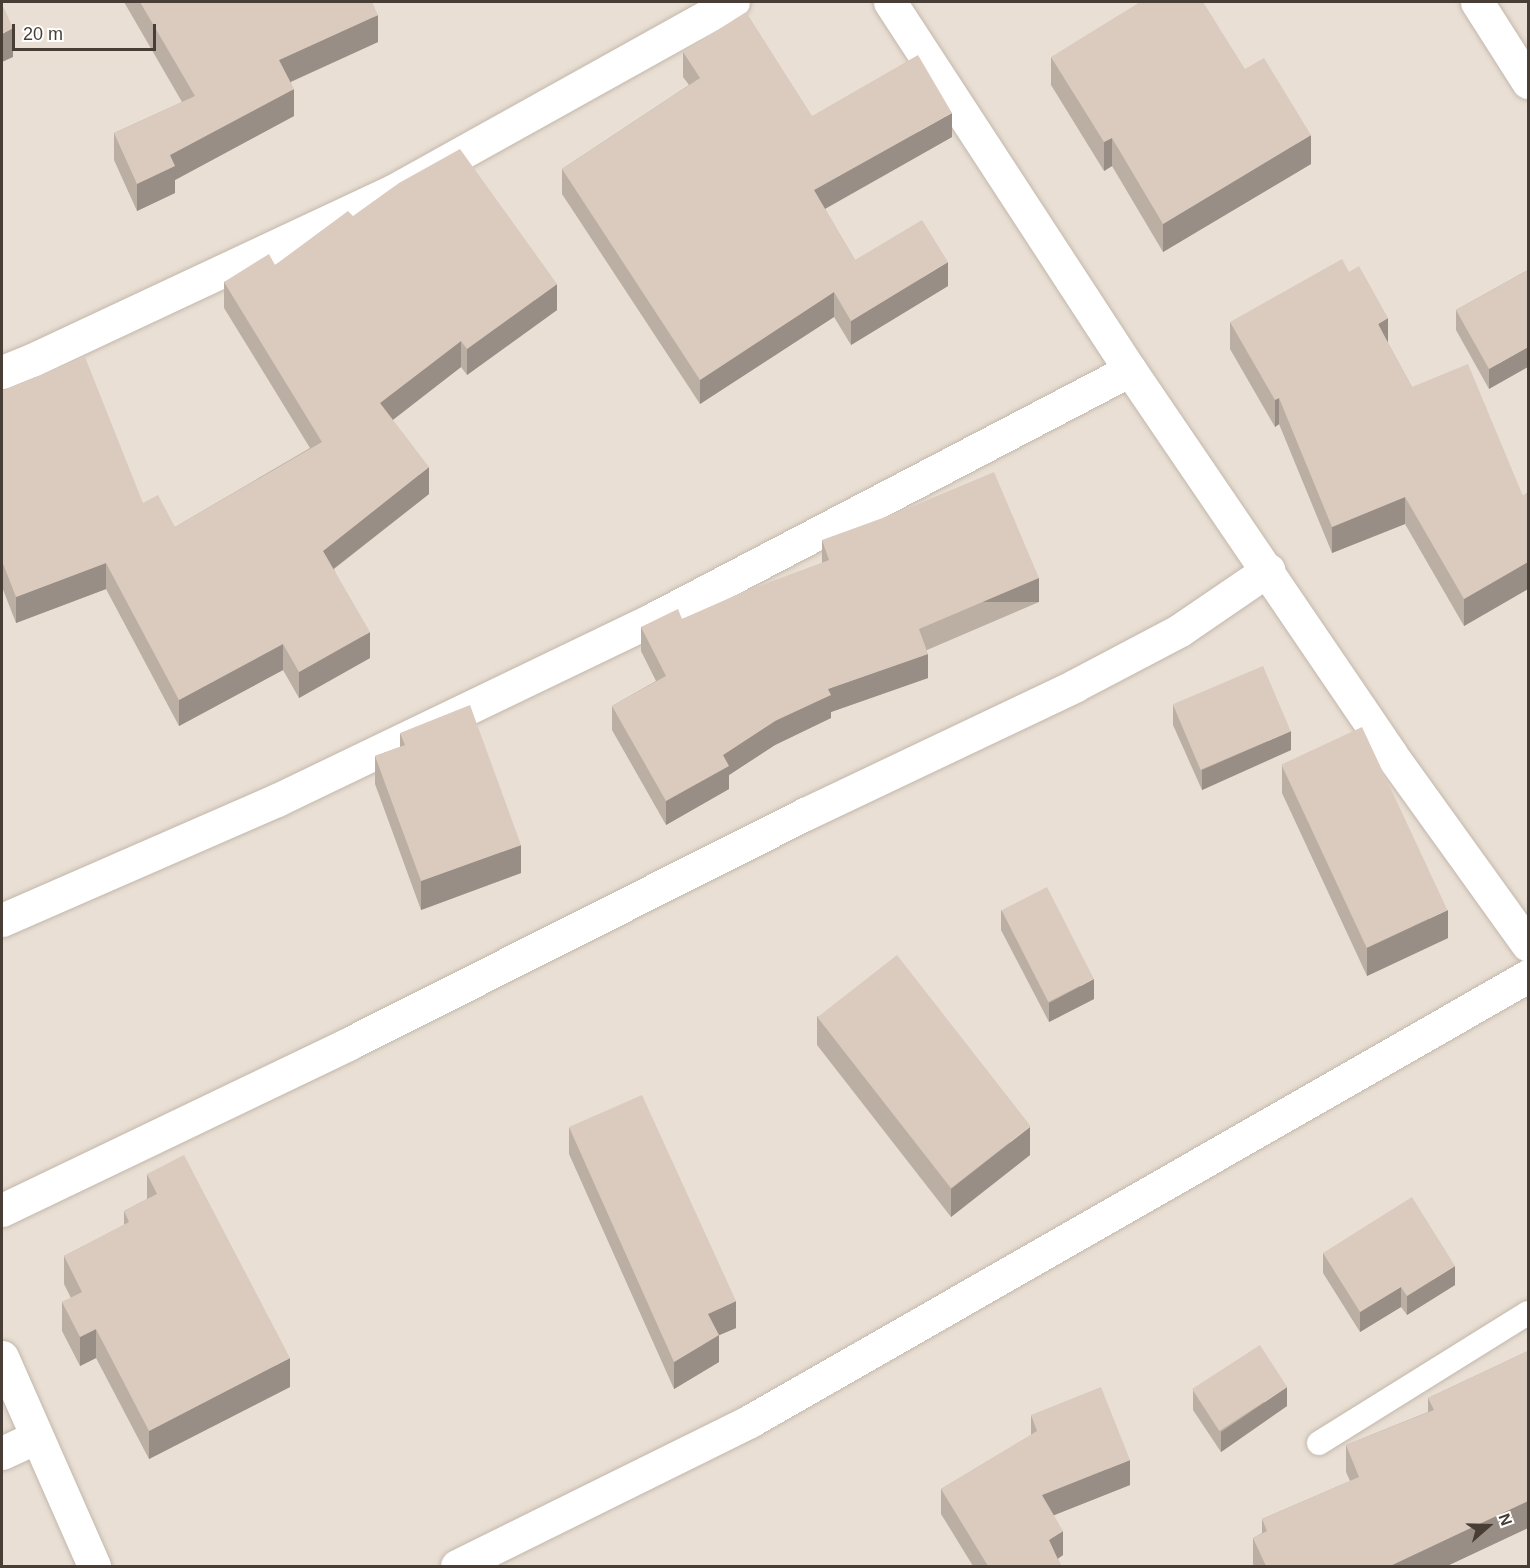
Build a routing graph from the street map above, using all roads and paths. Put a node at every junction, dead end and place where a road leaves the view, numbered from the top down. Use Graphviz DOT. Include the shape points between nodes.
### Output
graph roads {
  1 [pos="733,2"];
  2 [pos="890,2"];
  3 [pos="1478,2"];
  4 [pos="1528,82"];
  5 [pos="1130,370"];
  6 [pos="2,372"];
  7 [pos="1268,570"];
  8 [pos="2,920"];
  9 [pos="1528,945"];
  10 [pos="1528,975"];
  11 [pos="2,1210"];
  12 [pos="1528,1313"];
  13 [pos="2,1357"];
  14 [pos="36,1437"];
  15 [pos="1319,1443"];
  16 [pos="2,1453"];
  17 [pos="93,1566"];
  18 [pos="457,1566"];
  1 -- 6 [label="street" via="393,191"];
  2 -- 5 [label="street"];
  3 -- 4 [label="street"];
  5 -- 7 [label="street"];
  5 -- 8 [label="street" via="653,619 277,800"];
  7 -- 9 [label="street" via="1390,753"];
  7 -- 11 [label="street" via="1180,630 1074,686 805,814 358,1039"];
  10 -- 18 [label="street" via="750,1421"];
  12 -- 15 [label="lane"];
  13 -- 14 [label="street"];
  14 -- 16 [label="street"];
  14 -- 17 [label="street"];
}
